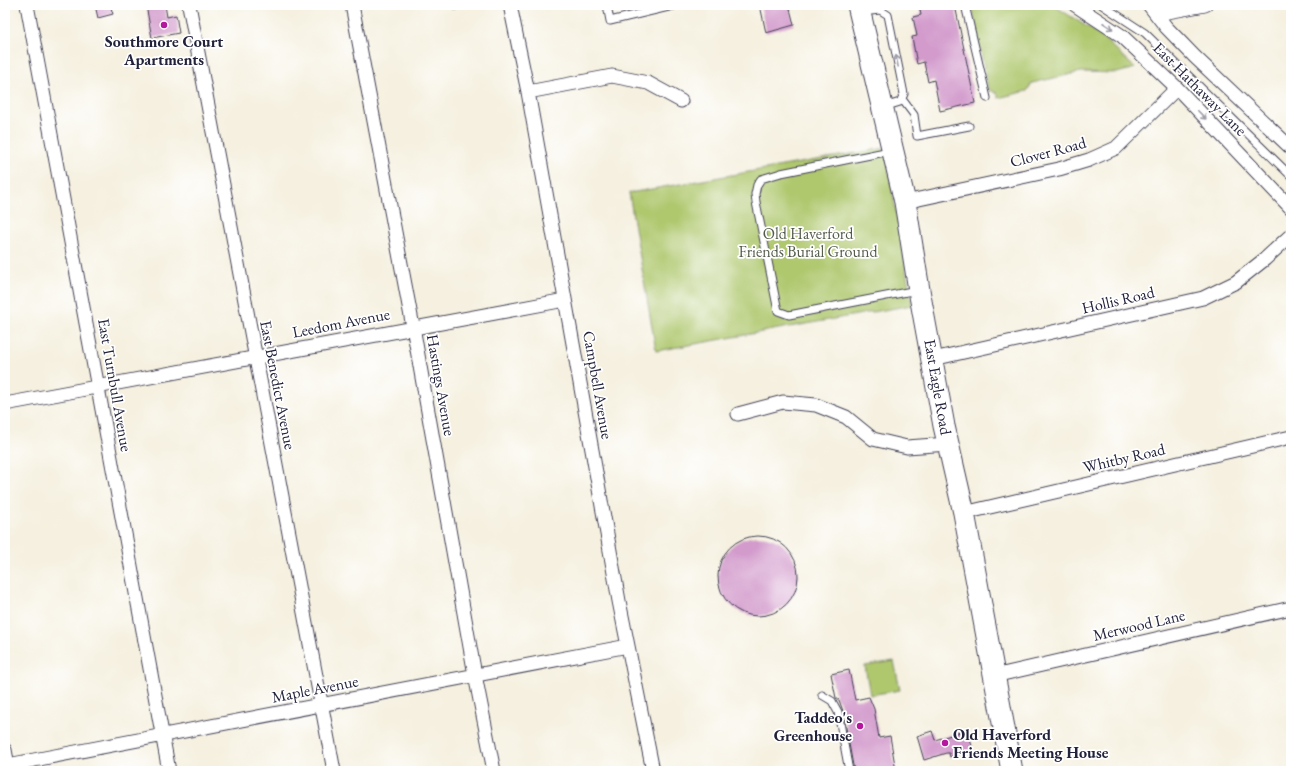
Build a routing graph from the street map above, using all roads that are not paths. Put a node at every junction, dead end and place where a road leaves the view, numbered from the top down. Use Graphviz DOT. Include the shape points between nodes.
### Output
graph roads {
  1 [pos="27,5"];
  2 [pos="189,5"];
  3 [pos="352,5"];
  4 [pos="510,5"];
  5 [pos="607,5"];
  6 [pos="677,5"];
  7 [pos="965,5"];
  8 [pos="1075,5"];
  9 [pos="1102,5"];
  10 [pos="1205,5"];
  11 [pos="859,9"];
  12 [pos="1153,10"];
  13 [pos="1177,88"];
  14 [pos="528,92"];
  15 [pos="987,98"];
  16 [pos="902,99"];
  17 [pos="681,101"];
  18 [pos="882,108"];
  19 [pos="970,126"];
  20 [pos="1291,148"];
  21 [pos="893,150"];
  22 [pos="1291,176"];
  23 [pos="905,202"];
  24 [pos="1291,208"];
  25 [pos="1291,235"];
  26 [pos="919,290"];
  27 [pos="565,300"];
  28 [pos="413,327"];
  29 [pos="255,357"];
  30 [pos="933,359"];
  31 [pos="98,386"];
  32 [pos="5,404"];
  33 [pos="738,414"];
  34 [pos="1291,437"];
  35 [pos="948,444"];
  36 [pos="964,513"];
  37 [pos="1291,608"];
  38 [pos="628,646"];
  39 [pos="475,675"];
  40 [pos="994,676"];
  41 [pos="822,694"];
  42 [pos="322,705"];
  43 [pos="162,736"];
  44 [pos="5,750"];
  45 [pos="8,768"];
  46 [pos="169,771"];
  47 [pos="334,771"];
  48 [pos="494,771"];
  49 [pos="653,771"];
  50 [pos="849,771"];
  51 [pos="1012,771"];
  1 -- 31 [label="street, East Turnbull Avenue"];
  2 -- 29 [label="street, East Benedict Avenue"];
  3 -- 28 [label="street, Hastings Avenue"];
  4 -- 14 [label="street, Campbell Avenue"];
  5 -- 6 [label="lane" via="610,21"];
  7 -- 15 [label="lane"];
  8 -- 13 [label="street, East Hathaway Lane, one-way" via="1122,36"];
  9 -- 22 [label="lane" via="1145,33"];
  10 -- 12 [label="street"];
  16 -- 11 [label="lane, one-way" via="904,94 888,15 880,10"];
  11 -- 18 [label="main road, East Eagle Road"];
  12 -- 20 [label="street" via="1195,57"];
  13 -- 23 [label="street, Clover Road" via="1116,148 1089,160 1059,169"];
  13 -- 24 [label="street, East Hathaway Lane, one-way"];
  14 -- 17 [label="street" via="612,76 648,83"];
  14 -- 27 [label="street, Campbell Avenue"];
  16 -- 18 [label="lane"];
  16 -- 19 [label="lane" via="914,115 917,136"];
  18 -- 21 [label="main road, East Eagle Road"];
  21 -- 23 [label="main road, East Eagle Road"];
  21 -- 26 [label="lane" via="761,179 755,194 756,202 778,311 783,314 789,315"];
  23 -- 26 [label="main road, East Eagle Road"];
  25 -- 30 [label="street, Hollis Road" via="1236,282 1203,298"];
  26 -- 30 [label="main road, East Eagle Road"];
  27 -- 28 [label="street, Leedom Avenue"];
  27 -- 38 [label="street, Campbell Avenue"];
  28 -- 29 [label="street, Leedom Avenue"];
  28 -- 39 [label="street, Hastings Avenue"];
  29 -- 31 [label="street, Leedom Avenue"];
  29 -- 42 [label="street, East Benedict Avenue"];
  30 -- 35 [label="main road, East Eagle Road"];
  31 -- 32 [label="street, Leedom Avenue"];
  31 -- 43 [label="street, East Turnbull Avenue"];
  33 -- 35 [label="street" via="783,402 816,405 846,417 873,439 907,448"];
  34 -- 36 [label="street, Whitby Road"];
  35 -- 36 [label="main road, East Eagle Road"];
  36 -- 40 [label="main road, East Eagle Road"];
  37 -- 40 [label="street, Merwood Lane"];
  38 -- 39 [label="street, Maple Avenue"];
  38 -- 49 [label="street, Campbell Avenue"];
  39 -- 42 [label="street, Maple Avenue"];
  39 -- 48 [label="street, Hastings Avenue"];
  40 -- 51 [label="main road, East Eagle Road"];
  41 -- 50 [label="lane" via="832,701 838,712"];
  42 -- 43 [label="street, Maple Avenue"];
  42 -- 47 [label="street, East Benedict Avenue"];
  43 -- 45 [label="street, Maple Avenue"];
  43 -- 46 [label="street, East Turnbull Avenue"];
  44 -- 45 [label="street"];
}
